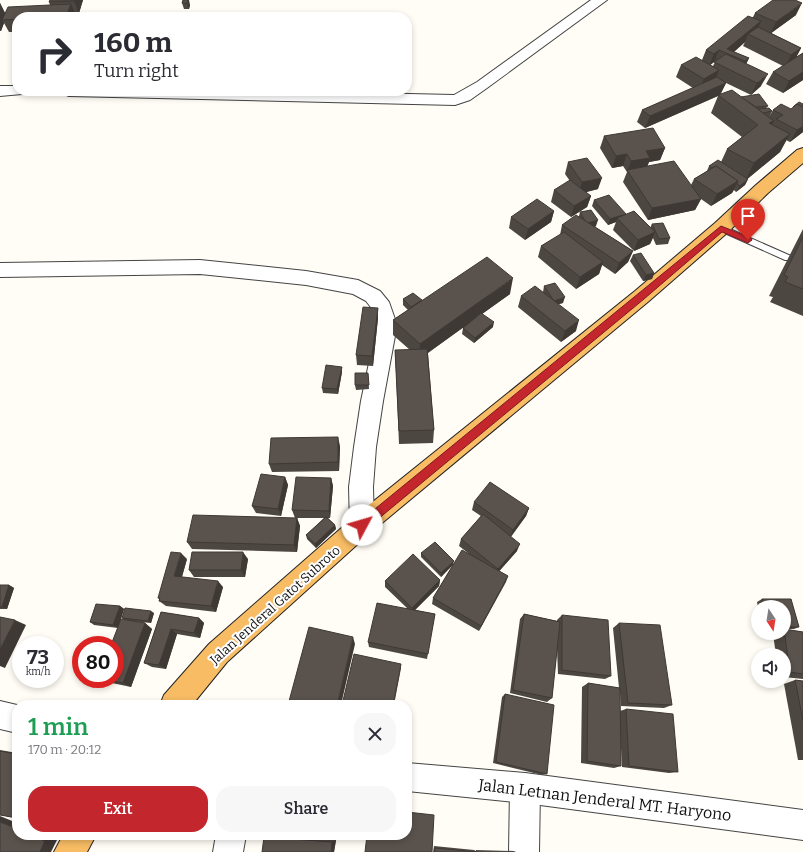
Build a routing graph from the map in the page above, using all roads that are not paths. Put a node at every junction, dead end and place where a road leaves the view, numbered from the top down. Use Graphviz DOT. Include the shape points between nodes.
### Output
graph roads {
  1 [pos="600,0"];
  2 [pos="0,90"];
  3 [pos="12,91"];
  4 [pos="283,96"];
  5 [pos="803,154"];
  6 [pos="721,228"];
  7 [pos="788,258"];
  8 [pos="0,270"];
  9 [pos="362,525"];
  10 [pos="178,700"];
  11 [pos="0,716"];
  12 [pos="12,718"];
  13 [pos="412,777"];
  14 [pos="525,788"];
  15 [pos="803,825"];
  16 [pos="77,840"];
  17 [pos="230,840"];
  18 [pos="69,852"];
  19 [pos="228,852"];
  20 [pos="524,852"];
  1 -- 4 [label="street" via="482,86 455,100"];
  2 -- 3 [label="street"];
  5 -- 6 [label="highway, Jalan Jenderal Gatot Subroto"];
  6 -- 7 [label="lane"];
  6 -- 9 [label="highway, Jalan Jenderal Gatot Subroto" via="636,302"];
  8 -- 9 [label="street" via="200,267 306,278 358,287 373,296 382,307 388,325 365,447 361,487"];
  9 -- 10 [label="highway, Jalan Jenderal Gatot Subroto" via="218,653"];
  11 -- 12 [label="street"];
  13 -- 14 [label="street, Jalan Letnan Jenderal MT. Haryono"];
  14 -- 15 [label="street, Jalan Letnan Jenderal MT. Haryono"];
  14 -- 20 [label="street"];
  16 -- 18 [label="highway"];
  17 -- 19 [label="street"];
}
